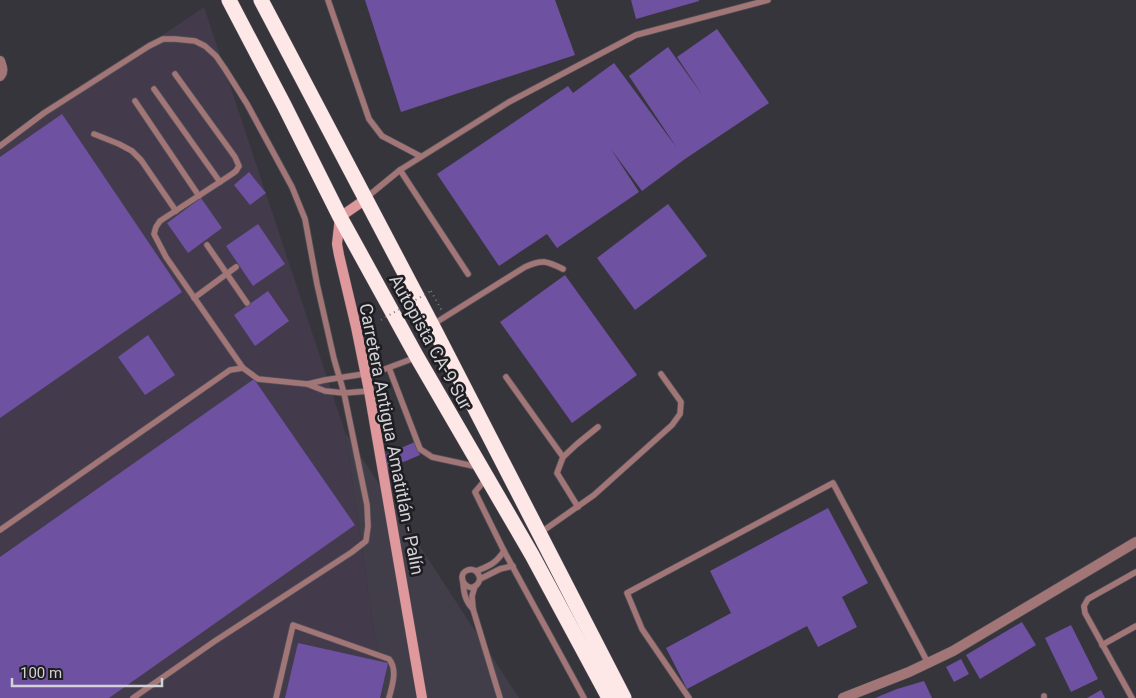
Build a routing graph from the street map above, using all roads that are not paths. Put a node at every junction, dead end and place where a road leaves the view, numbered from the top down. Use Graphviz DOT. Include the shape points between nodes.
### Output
graph roads {
  1 [pos="229,0"];
  2 [pos="261,0"];
  3 [pos="328,0"];
  4 [pos="768,0"];
  5 [pos="269,7"];
  6 [pos="0,61"];
  7 [pos="175,74"];
  8 [pos="0,76"];
  9 [pos="154,89"];
  10 [pos="135,101"];
  11 [pos="94,134"];
  12 [pos="0,146"];
  13 [pos="420,156"];
  14 [pos="400,170"];
  15 [pos="220,182"];
  16 [pos="199,196"];
  17 [pos="366,199"];
  18 [pos="176,211"];
  19 [pos="340,217"];
  20 [pos="207,245"];
  21 [pos="236,267"];
  22 [pos="563,269"];
  23 [pos="227,274"];
  24 [pos="468,274"];
  25 [pos="194,298"];
  26 [pos="248,303"];
  27 [pos="432,325"];
  28 [pos="417,357"];
  29 [pos="243,368"];
  30 [pos="389,368"];
  31 [pos="365,374"];
  32 [pos="661,374"];
  33 [pos="506,377"];
  34 [pos="340,378"];
  35 [pos="307,384"];
  36 [pos="369,391"];
  37 [pos="344,393"];
  38 [pos="598,427"];
  39 [pos="563,457"];
  40 [pos="484,472"];
  41 [pos="578,507"];
  42 [pos="0,530"];
  43 [pos="540,534"];
  44 [pos="1136,542"];
  45 [pos="504,551"];
  46 [pos="512,566"];
  47 [pos="476,571"];
  48 [pos="1136,572"];
  49 [pos="480,579"];
  50 [pos="463,583"];
  51 [pos="475,586"];
  52 [pos="472,609"];
  53 [pos="1136,626"];
  54 [pos="1102,645"];
  55 [pos="928,663"];
  56 [pos="133,698"];
  57 [pos="276,698"];
  58 [pos="389,698"];
  59 [pos="422,698"];
  60 [pos="500,698"];
  61 [pos="584,698"];
  62 [pos="609,698"];
  63 [pos="624,698"];
  64 [pos="689,698"];
  65 [pos="843,698"];
  66 [pos="1132,698"];
  1 -- 19 [label="highway, Autopista CA-9 Sur"];
  2 -- 5 [label="highway, Autopista CA-9 Sur"];
  3 -- 13 [label="lane" via="368,119 382,136"];
  4 -- 13 [label="lane" via="636,35 509,102"];
  5 -- 17 [label="highway, Autopista CA-9 Sur"];
  6 -- 8 [label="street" via="3,68"];
  7 -- 15 [label="lane" via="237,160 238,168"];
  9 -- 15 [label="lane"];
  10 -- 16 [label="lane"];
  11 -- 18 [label="lane" via="132,151"];
  12 -- 34 [label="lane" via="44,113 148,46 163,39 175,39 195,41 205,46 216,56 238,90 292,187 304,219"];
  13 -- 14 [label="lane"];
  14 -- 17 [label="lane"];
  14 -- 24 [label="lane"];
  15 -- 16 [label="lane"];
  16 -- 18 [label="lane"];
  17 -- 19 [label="main road"];
  17 -- 27 [label="highway, Autopista CA-9 Sur"];
  18 -- 25 [label="lane" via="160,221 154,234"];
  19 -- 28 [label="highway, Autopista CA-9 Sur"];
  19 -- 31 [label="main road, Carretera Antigua Amatitlán - Palín" via="337,244"];
  20 -- 23 [label="lane"];
  21 -- 23 [label="lane"];
  22 -- 27 [label="lane" via="544,261 535,262"];
  23 -- 25 [label="lane"];
  23 -- 26 [label="lane"];
  25 -- 29 [label="lane"];
  27 -- 43 [label="highway, Autopista CA-9 Sur"];
  28 -- 30 [label="lane"];
  28 -- 40 [label="highway, Autopista CA-9 Sur"];
  29 -- 35 [label="lane" via="258,379"];
  29 -- 42 [label="lane" via="230,370"];
  30 -- 31 [label="lane"];
  30 -- 40 [label="lane" via="420,448 432,457"];
  31 -- 34 [label="lane"];
  31 -- 36 [label="main road, Carretera Antigua Amatitlán - Palín"];
  32 -- 41 [label="lane" via="681,402 680,414 672,426"];
  33 -- 39 [label="lane"];
  34 -- 35 [label="lane"];
  34 -- 37 [label="lane"];
  35 -- 37 [label="lane" via="325,391"];
  36 -- 37 [label="lane"];
  36 -- 59 [label="main road, Carretera Antigua Amatitlán - Palín"];
  37 -- 56 [label="lane" via="367,505 366,540"];
  38 -- 39 [label="lane"];
  39 -- 41 [label="lane" via="557,473"];
  40 -- 45 [label="lane" via="475,492"];
  40 -- 62 [label="highway, Autopista CA-9 Sur"];
  41 -- 43 [label="lane"];
  43 -- 63 [label="highway, Autopista CA-9 Sur"];
  44 -- 55 [label="street"];
  45 -- 46 [label="lane"];
  45 -- 47 [label="lane" via="490,566"];
  46 -- 49 [label="lane"];
  46 -- 61 [label="lane"];
  47 -- 49 [label="lane"];
  47 -- 50 [label="lane" via="463,574"];
  48 -- 54 [label="lane" via="1088,599 1084,606"];
  49 -- 51 [label="lane"];
  50 -- 51 [label="lane" via="471,588"];
  50 -- 52 [label="lane"];
  51 -- 52 [label="lane"];
  52 -- 60 [label="lane"];
  53 -- 54 [label="lane"];
  54 -- 66 [label="lane"];
  55 -- 64 [label="lane" via="833,482 626,593 642,629"];
  55 -- 65 [label="street"];
  57 -- 58 [label="lane" via="293,625 388,659 393,664 394,674"];
}
